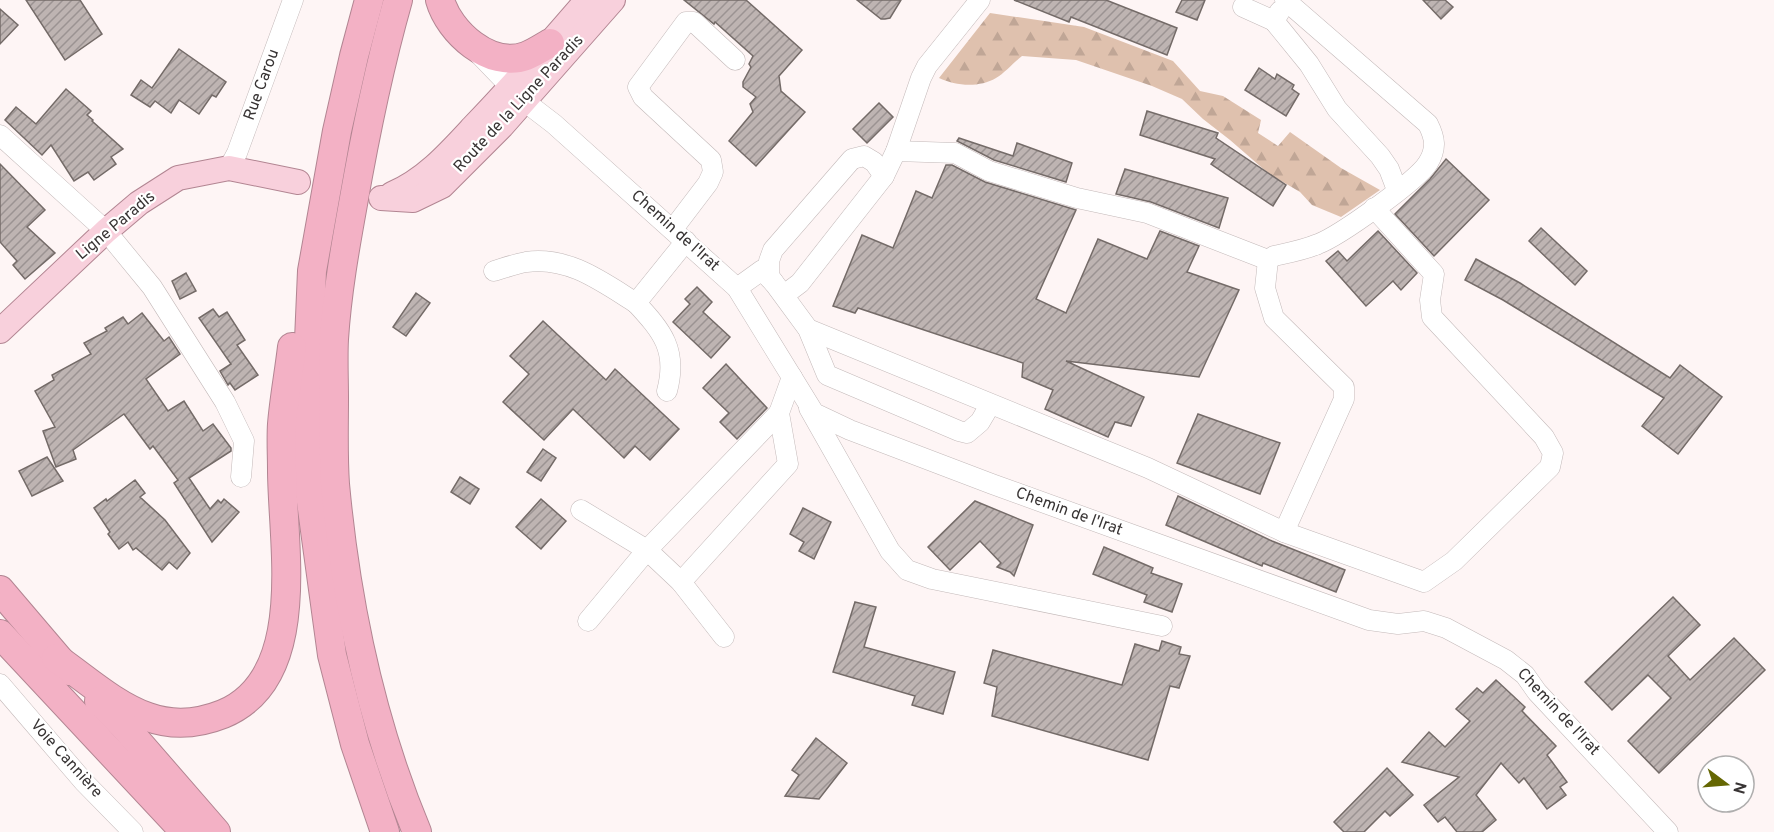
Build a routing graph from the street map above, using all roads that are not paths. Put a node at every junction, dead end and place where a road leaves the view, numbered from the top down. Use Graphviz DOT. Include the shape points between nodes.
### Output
graph roads {
  1 [pos="293,0"];
  2 [pos="369,0"];
  3 [pos="399,0"];
  4 [pos="440,0"];
  5 [pos="587,0"];
  6 [pos="592,0"];
  7 [pos="613,0"];
  8 [pos="980,0"];
  9 [pos="1286,1"];
  10 [pos="1244,7"];
  11 [pos="1274,21"];
  12 [pos="459,34"];
  13 [pos="550,43"];
  14 [pos="735,60"];
  15 [pos="518,93"];
  16 [pos="337,131"];
  17 [pos="0,135"];
  18 [pos="896,151"];
  19 [pos="229,168"];
  20 [pos="884,176"];
  21 [pos="298,182"];
  22 [pos="1397,190"];
  23 [pos="1374,208"];
  24 [pos="106,231"];
  25 [pos="680,235"];
  26 [pos="1268,260"];
  27 [pos="494,271"];
  28 [pos="737,288"];
  29 [pos="784,296"];
  30 [pos="636,303"];
  31 [pos="21,312"];
  32 [pos="808,329"];
  33 [pos="0,331"];
  34 [pos="0,339"];
  35 [pos="792,377"];
  36 [pos="667,391"];
  37 [pos="990,405"];
  38 [pos="779,413"];
  39 [pos="241,477"];
  40 [pos="581,510"];
  41 [pos="1284,532"];
  42 [pos="647,550"];
  43 [pos="681,582"];
  44 [pos="0,590"];
  45 [pos="588,621"];
  46 [pos="1162,626"];
  47 [pos="0,634"];
  48 [pos="724,637"];
  49 [pos="56,658"];
  50 [pos="0,684"];
  51 [pos="133,832"];
  52 [pos="185,832"];
  53 [pos="216,832"];
  54 [pos="385,832"];
  55 [pos="417,832"];
  56 [pos="1668,832"];
  1 -- 19 [label="street, Rue Carou"];
  2 -- 16 [label="highway"];
  3 -- 55 [label="highway" via="367,125 342,266 334,339 335,483 358,641 382,736"];
  4 -- 12 [label="highway"];
  5 -- 13 [label="main road, Route de la Ligne Paradis"];
  6 -- 15 [label="main road" via="580,22"];
  7 -- 15 [label="main road, Route de la Ligne Paradis"];
  8 -- 18 [label="street" via="927,66"];
  9 -- 11 [label="street"];
  9 -- 22 [label="street" via="1428,124 1435,137 1428,164"];
  10 -- 11 [label="street"];
  11 -- 22 [label="street" via="1309,64 1337,109 1380,156"];
  12 -- 13 [label="highway" via="482,52 506,59 525,57"];
  12 -- 15 [label="street, Chemin de l'Irat"];
  13 -- 15 [label="main road, Route de la Ligne Paradis"];
  14 -- 25 [label="street" via="694,22 686,22 638,87 643,97 711,160 713,172"];
  15 -- 15 [label="main road, Route de la Ligne Paradis" via="410,186 381,198 413,200 442,186 472,157"];
  15 -- 25 [label="street, Chemin de l'Irat"];
  16 -- 49 [label="highway" via="298,303 282,425 285,608 279,645 267,676 249,698 232,710 176,725 126,707"];
  16 -- 54 [label="highway" via="312,271 306,409 310,494 332,655 355,744"];
  17 -- 24 [label="street"];
  18 -- 20 [label="street"];
  18 -- 26 [label="street" via="955,153 989,171 1077,198 1147,213"];
  19 -- 21 [label="main road, Ligne Paradis"];
  19 -- 24 [label="main road, Ligne Paradis" via="178,178"];
  20 -- 29 [label="street" via="800,283"];
  20 -- 29 [label="street" via="864,156 852,159 773,250 769,276"];
  22 -- 23 [label="street"];
  23 -- 26 [label="street" via="1340,234"];
  23 -- 41 [label="street" via="1434,274 1432,317 1544,437 1553,453 1550,466 1454,561 1424,582"];
  24 -- 31 [label="main road, Ligne Paradis"];
  24 -- 39 [label="street" via="152,287 225,402 244,441"];
  25 -- 28 [label="street, Chemin de l'Irat"];
  25 -- 30 [label="street"];
  26 -- 41 [label="street" via="1265,288 1274,318 1344,387 1344,399"];
  27 -- 30 [label="street" via="524,262 551,261 597,278"];
  28 -- 29 [label="street" via="762,270"];
  28 -- 35 [label="street, Chemin de l'Irat"];
  29 -- 32 [label="street"];
  30 -- 36 [label="street" via="659,328 669,353 671,376"];
  31 -- 33 [label="main road, Ligne Paradis"];
  31 -- 34 [label="main road, Ligne Paradis"];
  32 -- 37 [label="street"];
  32 -- 37 [label="street" via="827,375 959,431 968,433"];
  35 -- 38 [label="street"];
  35 -- 46 [label="street" via="891,551 907,570 932,579"];
  35 -- 56 [label="street, Chemin de l'Irat" via="814,413 850,430 1369,620 1398,624 1424,621 1446,628 1506,660 1525,675"];
  37 -- 41 [label="street" via="1148,468"];
  38 -- 42 [label="street"];
  38 -- 43 [label="street" via="789,464"];
  40 -- 42 [label="street"];
  42 -- 43 [label="street"];
  42 -- 45 [label="street"];
  43 -- 48 [label="street"];
  44 -- 49 [label="highway"];
  47 -- 52 [label="highway"];
  49 -- 53 [label="highway" via="123,726"];
  50 -- 51 [label="street, Voie Cannière" via="84,782"];
}
